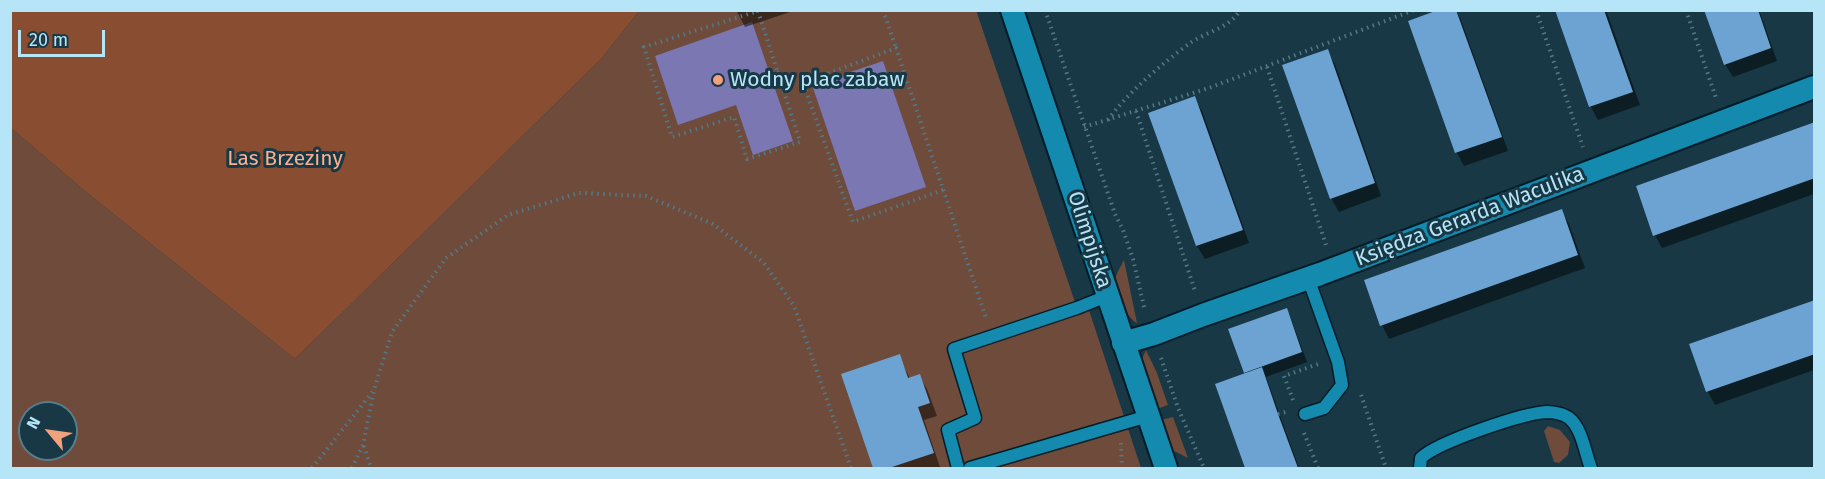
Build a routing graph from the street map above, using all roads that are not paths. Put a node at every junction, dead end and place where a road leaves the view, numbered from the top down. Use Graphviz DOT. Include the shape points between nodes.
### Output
graph roads {
  1 [pos="1012,10"];
  2 [pos="1815,87"];
  3 [pos="1308,278"];
  4 [pos="1107,296"];
  5 [pos="1124,343"];
  6 [pos="1305,414"];
  7 [pos="1148,416"];
  8 [pos="958,468"];
  9 [pos="970,468"];
  10 [pos="1166,468"];
  11 [pos="1420,468"];
  12 [pos="1590,468"];
  1 -- 4 [label="street, Olimpijska"];
  2 -- 3 [label="street, Księdza Gerarda Waculika"];
  3 -- 5 [label="street, Księdza Gerarda Waculika"];
  3 -- 6 [label="lane" via="1338,362 1342,385 1324,408"];
  4 -- 5 [label="street, Olimpijska"];
  4 -- 8 [label="lane" via="954,349 975,418 948,430"];
  5 -- 7 [label="street, Olimpijska"];
  7 -- 9 [label="lane"];
  7 -- 10 [label="street, Olimpijska"];
  11 -- 12 [label="lane" via="1421,458 1438,447 1528,415 1548,412 1568,416 1576,425"];
}
